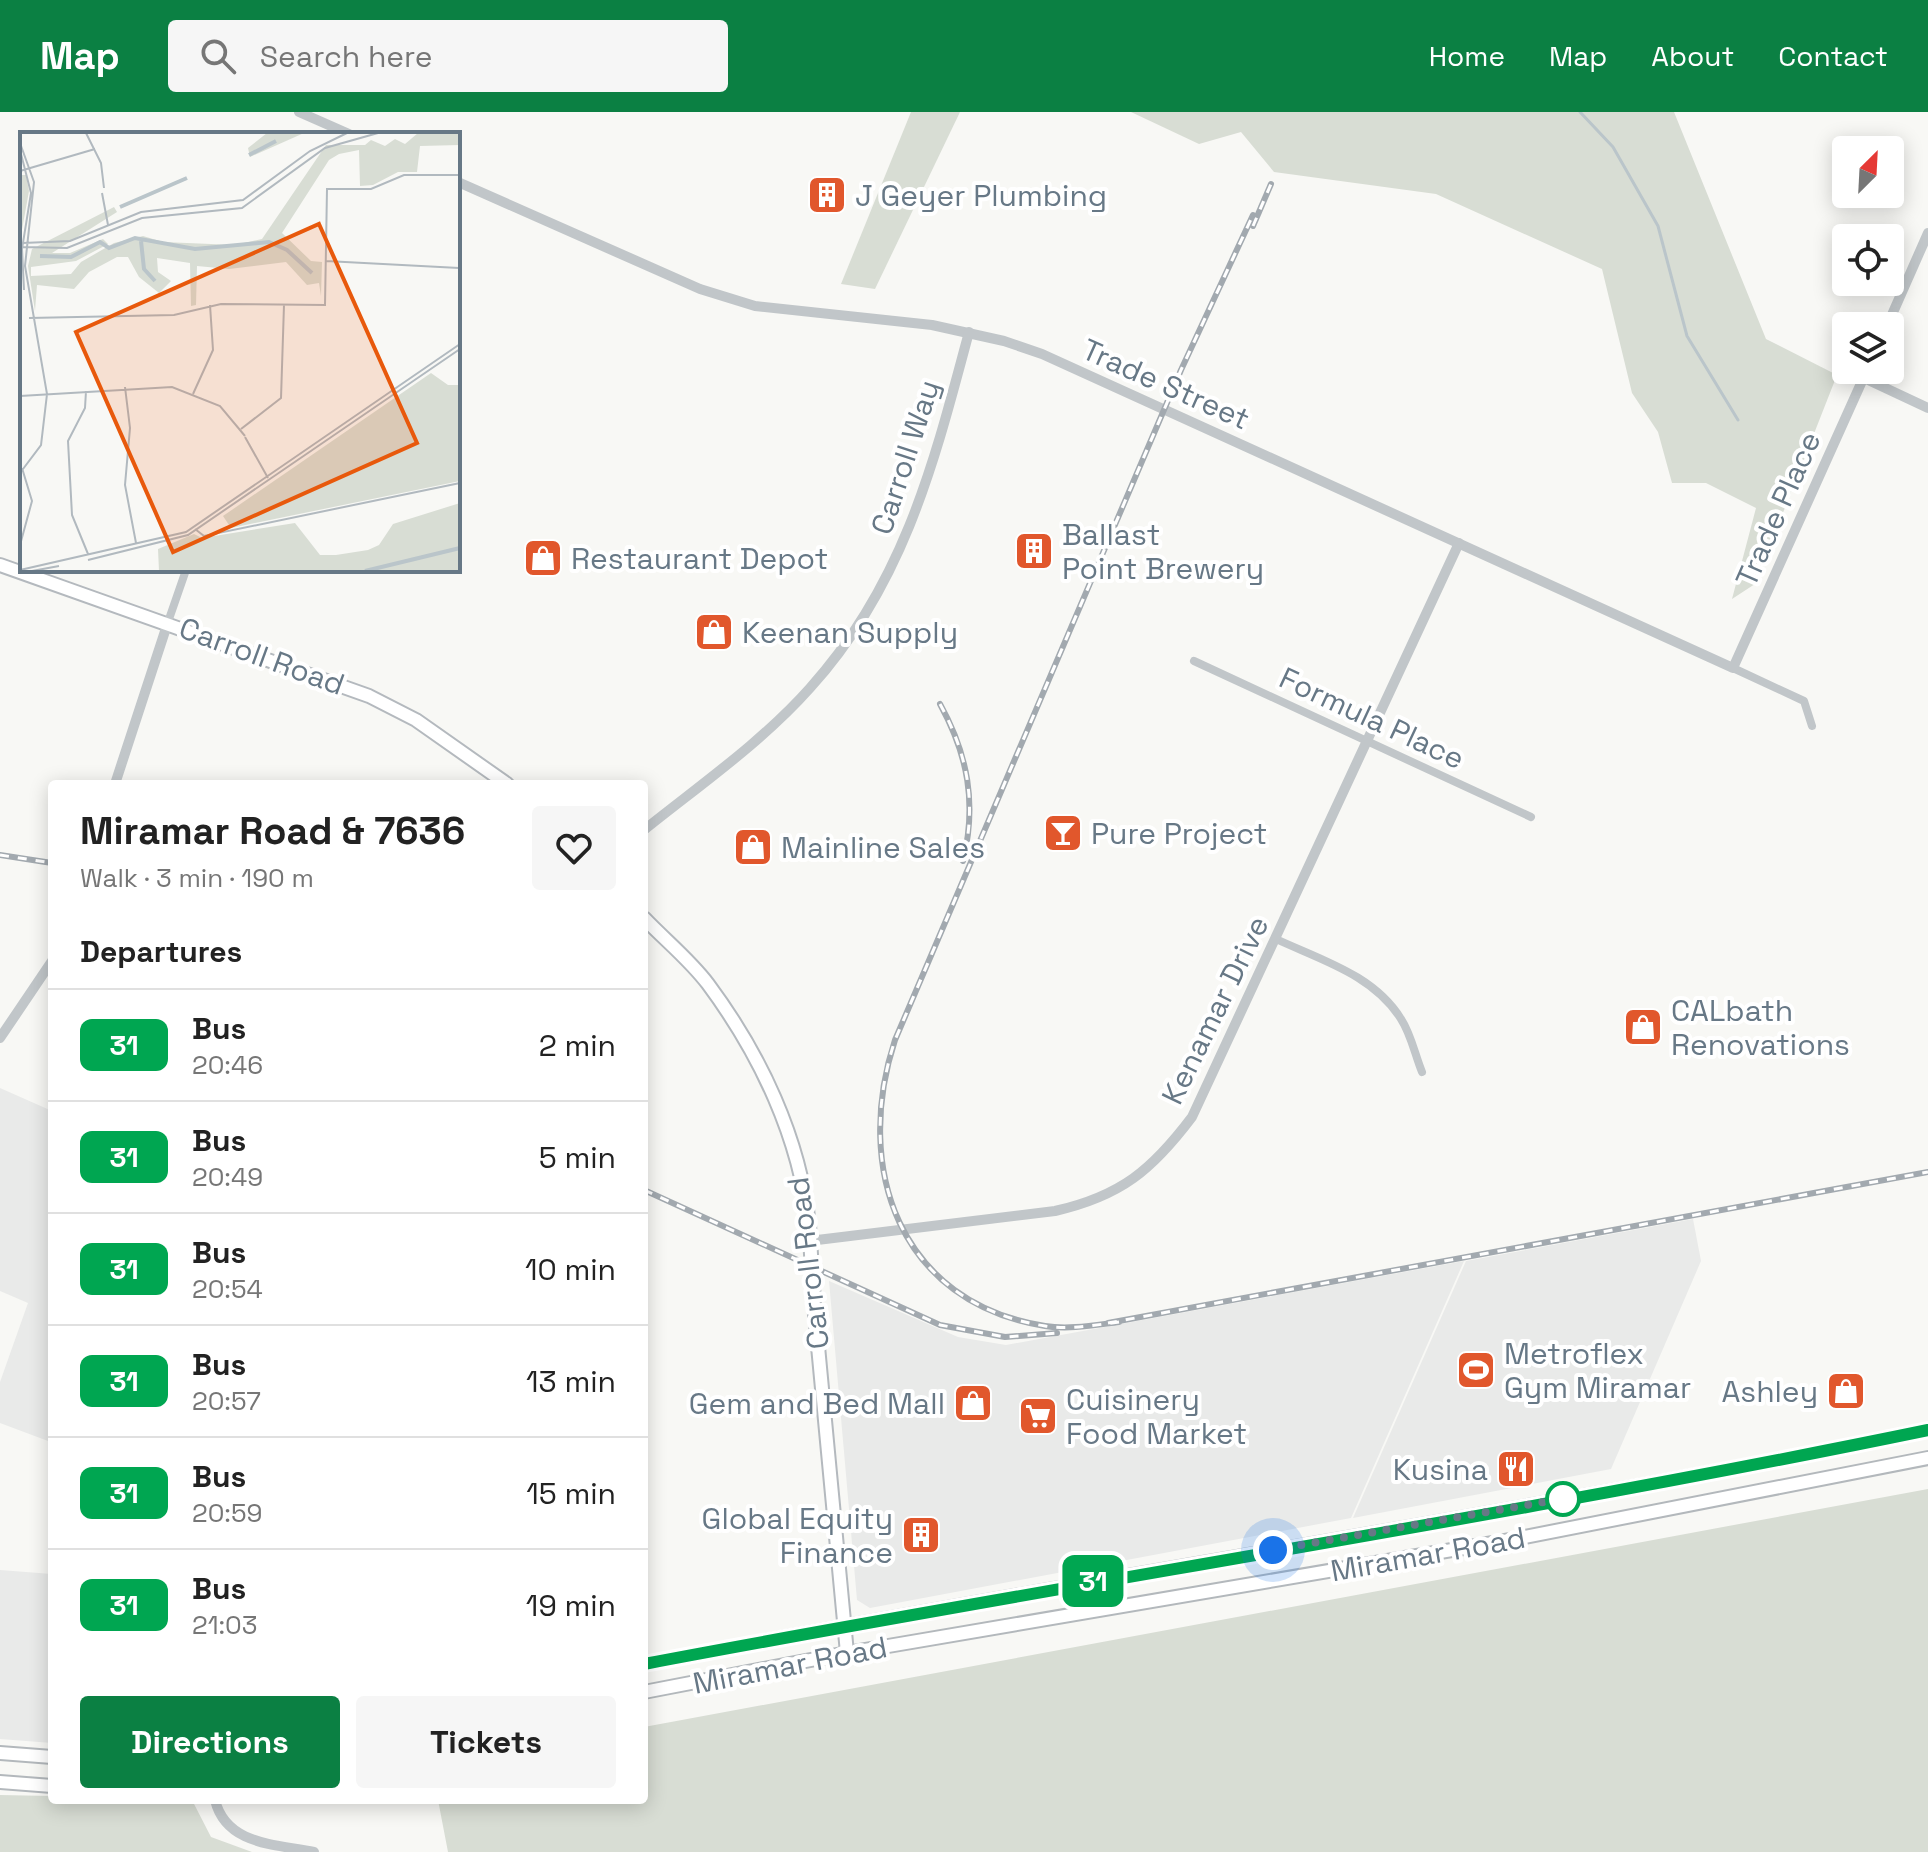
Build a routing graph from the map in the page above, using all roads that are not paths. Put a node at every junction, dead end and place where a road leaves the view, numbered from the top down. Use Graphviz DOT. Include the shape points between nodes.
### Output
graph roads {
  1 [pos="299,112"];
  2 [pos="344,132"];
  3 [pos="460,183"];
  4 [pos="1928,233"];
  5 [pos="1893,312"];
  6 [pos="969,332"];
  7 [pos="1861,384"];
  8 [pos="1884,384"];
  9 [pos="1928,408"];
  10 [pos="1459,543"];
  11 [pos="0,565"];
  12 [pos="20,572"];
  13 [pos="21,572"];
  14 [pos="185,572"];
  15 [pos="168,622"];
  16 [pos="1194,661"];
  17 [pos="1733,668"];
  18 [pos="1812,726"];
  19 [pos="1365,743"];
  20 [pos="116,780"];
  21 [pos="501,780"];
  22 [pos="1531,817"];
  23 [pos="648,827"];
  24 [pos="648,922"];
  25 [pos="1276,939"];
  26 [pos="48,967"];
  27 [pos="0,1038"];
  28 [pos="1422,1072"];
  29 [pos="809,1241"];
  30 [pos="1928,1430"];
  31 [pos="1928,1458"];
  32 [pos="842,1625"];
  33 [pos="847,1653"];
  34 [pos="648,1663"];
  35 [pos="648,1691"];
  36 [pos="0,1753"];
  37 [pos="48,1757"];
  38 [pos="0,1782"];
  39 [pos="48,1786"];
  40 [pos="216,1804"];
  41 [pos="314,1852"];
  1 -- 2 [label="street"];
  3 -- 6 [label="street, Trade Street" via="700,289 755,306"];
  4 -- 5 [label="street"];
  6 -- 10 [label="street, Trade Street" via="1042,354"];
  6 -- 23 [label="street, Carroll Way" via="929,481 900,551 854,633 773,726"];
  7 -- 17 [label="street, Trade Place"];
  8 -- 9 [label="street"];
  10 -- 17 [label="street, Trade Street"];
  10 -- 19 [label="street, Kenamar Drive"];
  11 -- 12 [label="main road, Carroll Road"];
  13 -- 15 [label="main road, Carroll Road"];
  14 -- 15 [label="street"];
  15 -- 20 [label="street"];
  15 -- 21 [label="main road, Carroll Road" via="369,696 416,720"];
  16 -- 19 [label="street, Formula Place"];
  17 -- 18 [label="street, Trade Street" via="1804,701"];
  19 -- 22 [label="street, Formula Place"];
  19 -- 25 [label="street, Kenamar Drive"];
  24 -- 29 [label="main road, Carroll Road" via="706,982 764,1073 797,1164"];
  25 -- 28 [label="street" via="1366,981 1386,998 1403,1021"];
  25 -- 29 [label="street, Kenamar Drive" via="1192,1117 1163,1156 1129,1184 1092,1203 1055,1211"];
  26 -- 27 [label="street"];
  29 -- 32 [label="main road, Carroll Road"];
  30 -- 32 [label="main road, Miramar Road"];
  31 -- 33 [label="main road, Miramar Road" via="1499,1542"];
  32 -- 33 [label="main road, Carroll Road"];
  32 -- 34 [label="main road, Miramar Road"];
  33 -- 35 [label="main road, Miramar Road"];
  36 -- 37 [label="main road"];
  38 -- 39 [label="main road"];
  40 -- 41 [label="street" via="220,1819 237,1833"];
}
